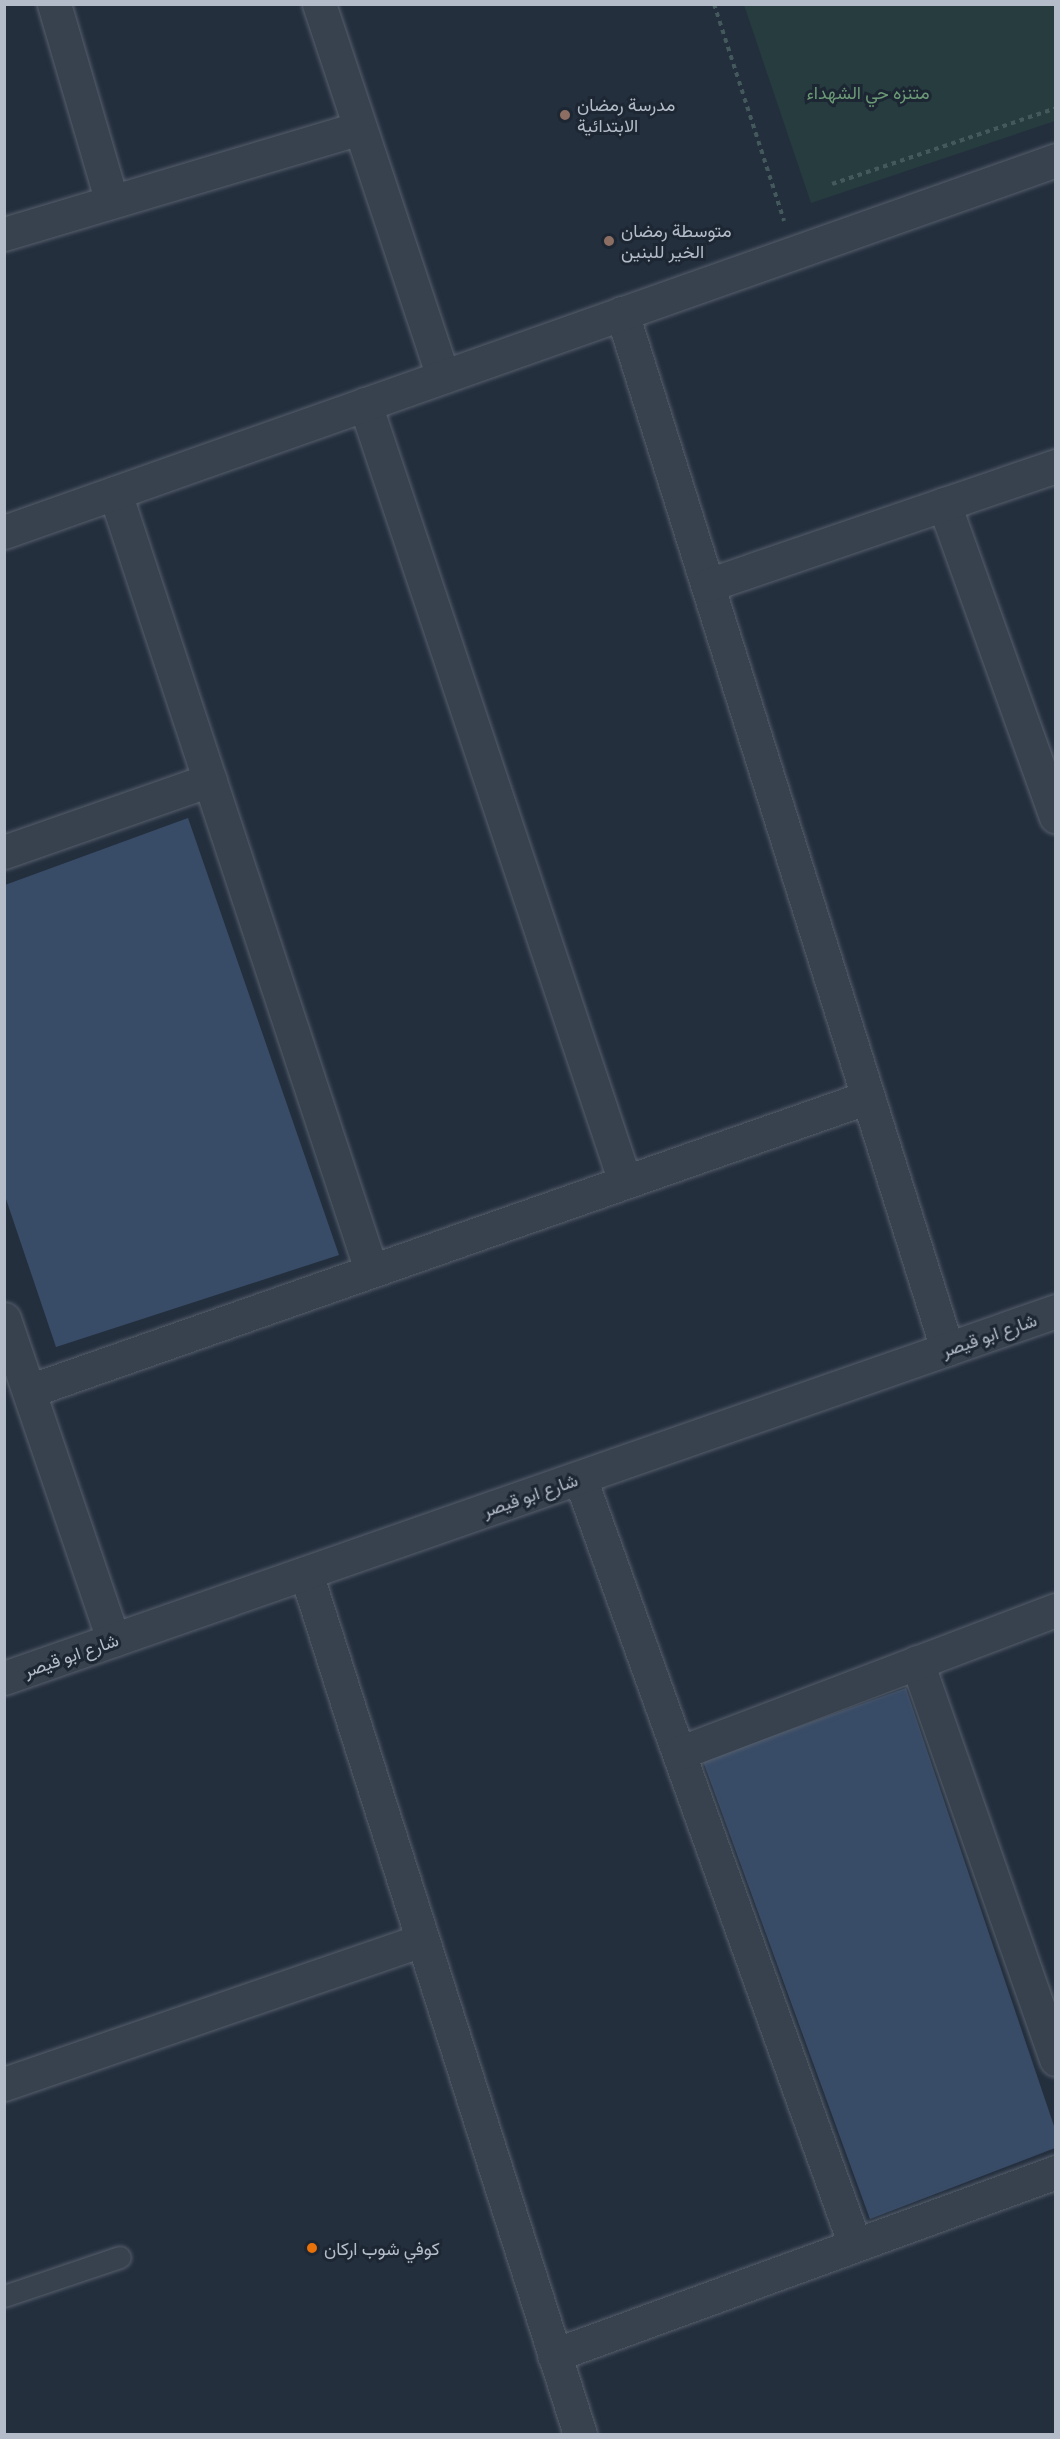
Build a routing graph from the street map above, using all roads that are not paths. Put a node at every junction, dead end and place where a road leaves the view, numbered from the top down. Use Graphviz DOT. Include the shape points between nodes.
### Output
graph roads {
  1 [pos="54,4"];
  2 [pos="319,4"];
  3 [pos="359,128"];
  4 [pos="1056,160"];
  5 [pos="111,199"];
  6 [pos="4,234"];
  7 [pos="622,313"];
  8 [pos="443,376"];
  9 [pos="365,404"];
  10 [pos="1056,466"];
  11 [pos="115,493"];
  12 [pos="944,504"];
  13 [pos="4,532"];
  14 [pos="708,585"];
  15 [pos="1045,757"];
  16 [pos="210,780"];
  17 [pos="1056,817"];
  18 [pos="4,852"];
  19 [pos="868,1097"];
  20 [pos="625,1182"];
  21 [pos="371,1270"];
  22 [pos="1056,1311"];
  23 [pos="4,1319"];
  24 [pos="947,1349"];
  25 [pos="29,1390"];
  26 [pos="580,1478"];
  27 [pos="306,1573"];
  28 [pos="1056,1610"];
  29 [pos="113,1640"];
  30 [pos="917,1662"];
  31 [pos="4,1678"];
  32 [pos="679,1753"];
  33 [pos="423,1940"];
  34 [pos="1056,2059"];
  35 [pos="4,2084"];
  36 [pos="1056,2172"];
  37 [pos="855,2245"];
  38 [pos="120,2257"];
  39 [pos="4,2296"];
  40 [pos="554,2355"];
  41 [pos="580,2434"];
  1 -- 5 [label="street"];
  2 -- 3 [label="street"];
  3 -- 5 [label="street"];
  3 -- 8 [label="street"];
  4 -- 7 [label="street"];
  5 -- 6 [label="street"];
  7 -- 8 [label="street"];
  7 -- 14 [label="street"];
  8 -- 9 [label="street"];
  9 -- 11 [label="street"];
  9 -- 20 [label="street"];
  10 -- 12 [label="street"];
  11 -- 13 [label="street"];
  11 -- 16 [label="street"];
  12 -- 14 [label="street"];
  12 -- 15 [label="street"];
  14 -- 19 [label="street"];
  15 -- 17 [label="street"];
  16 -- 18 [label="street"];
  16 -- 21 [label="street"];
  19 -- 20 [label="street"];
  19 -- 24 [label="street"];
  20 -- 21 [label="street"];
  21 -- 25 [label="street"];
  22 -- 24 [label="street, شارع ابو قيصر"];
  23 -- 25 [label="street"];
  24 -- 26 [label="street, شارع ابو قيصر"];
  25 -- 29 [label="street"];
  26 -- 27 [label="street, شارع ابو قيصر"];
  26 -- 32 [label="street"];
  27 -- 29 [label="street, شارع ابو قيصر"];
  27 -- 33 [label="street"];
  28 -- 30 [label="street"];
  29 -- 31 [label="street, شارع ابو قيصر"];
  30 -- 32 [label="street"];
  30 -- 34 [label="street"];
  32 -- 37 [label="street"];
  33 -- 35 [label="street"];
  33 -- 40 [label="street"];
  36 -- 37 [label="street"];
  37 -- 40 [label="street"];
  38 -- 39 [label="lane"];
  40 -- 41 [label="street"];
}
